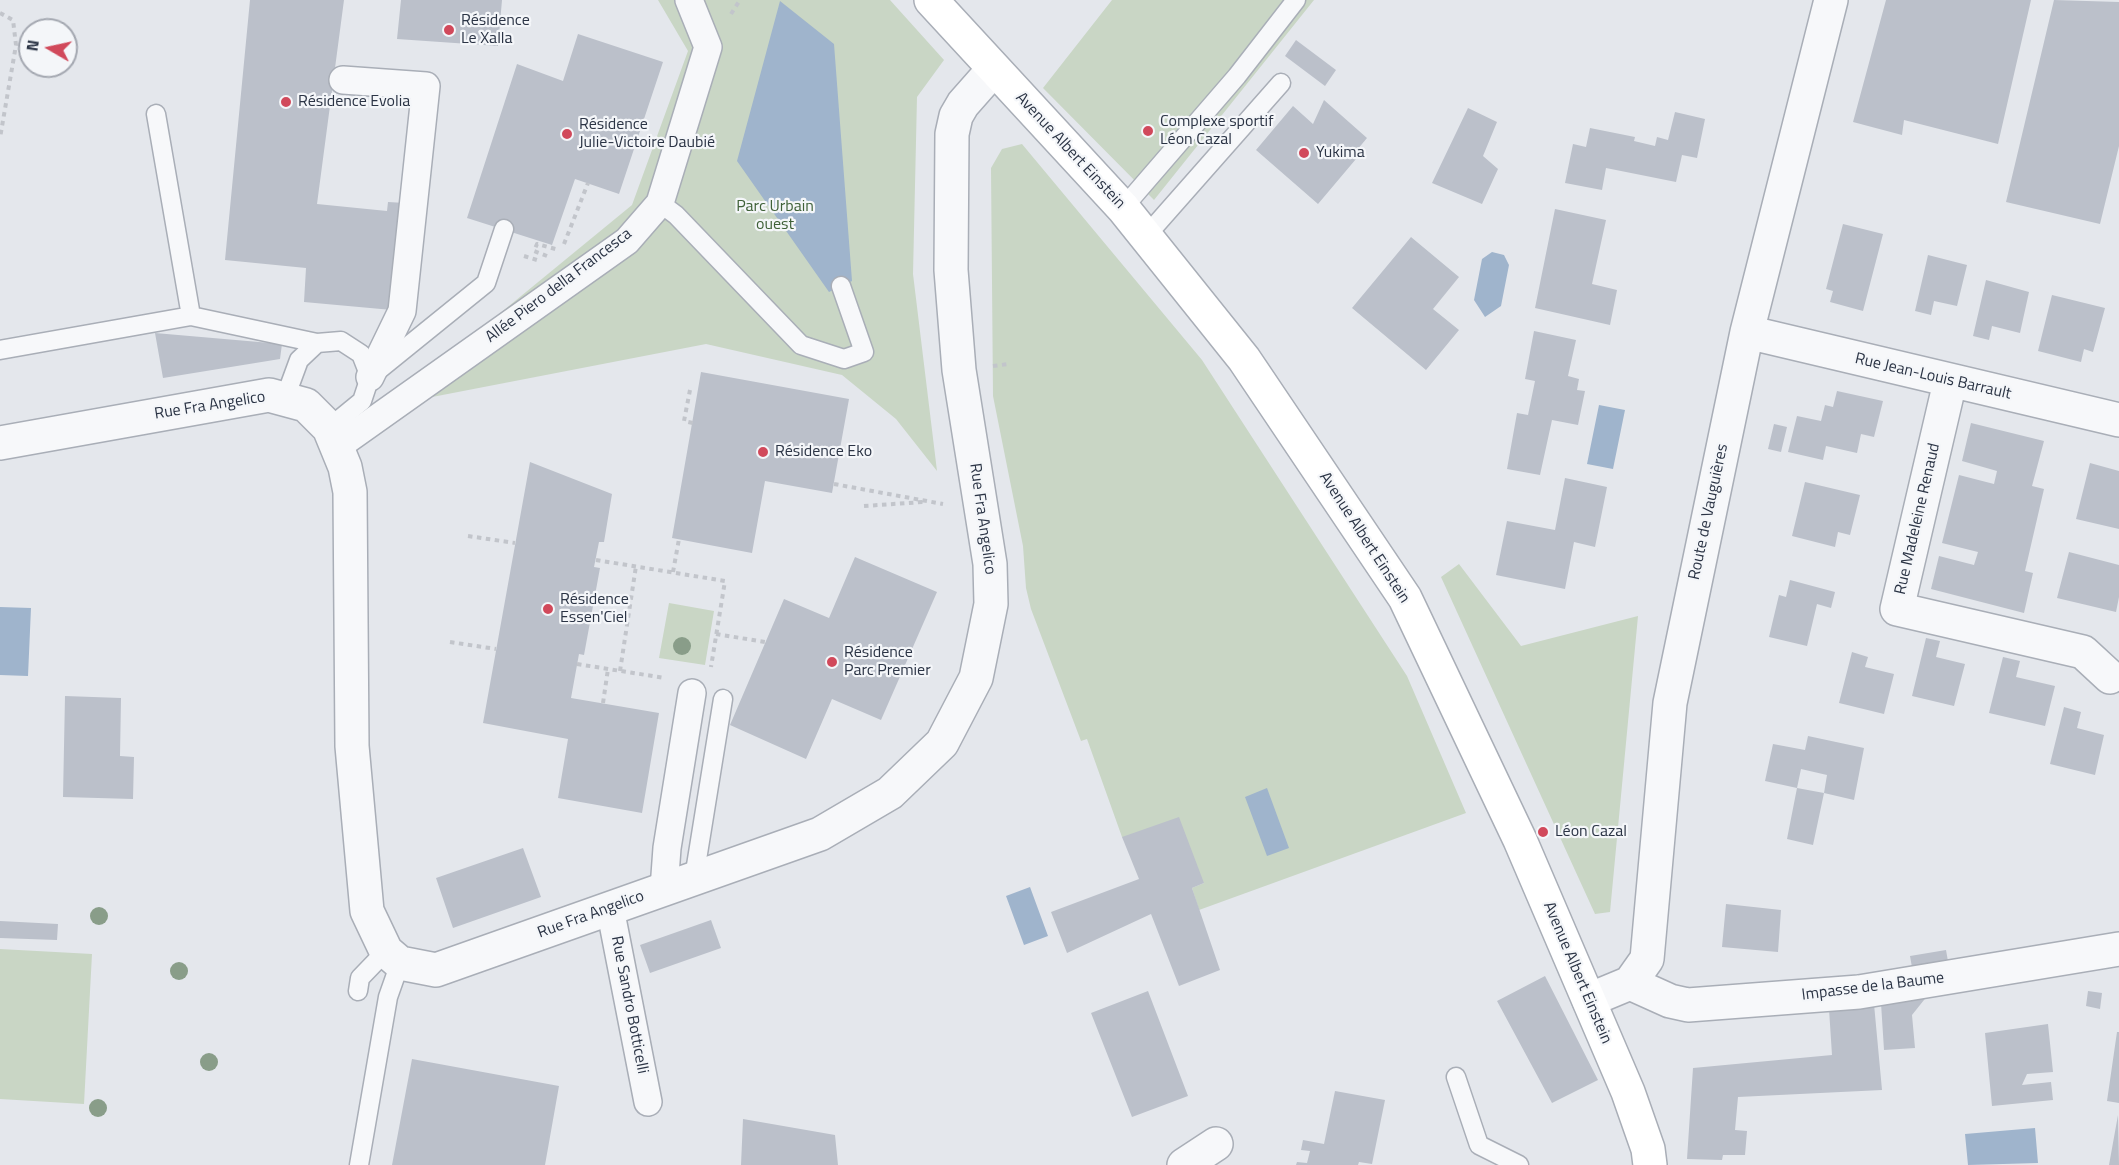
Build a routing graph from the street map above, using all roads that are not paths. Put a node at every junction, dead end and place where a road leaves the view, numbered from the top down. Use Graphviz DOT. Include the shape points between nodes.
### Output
graph roads {
  1 [pos="688,0"];
  2 [pos="931,0"];
  3 [pos="1296,0"];
  4 [pos="1831,0"];
  5 [pos="993,70"];
  6 [pos="343,80"];
  7 [pos="1281,83"];
  8 [pos="156,114"];
  9 [pos="660,203"];
  10 [pos="1124,208"];
  11 [pos="504,229"];
  12 [pos="1146,236"];
  13 [pos="841,286"];
  14 [pos="191,316"];
  15 [pos="1747,332"];
  16 [pos="317,343"];
  17 [pos="0,350"];
  18 [pos="370,377"];
  19 [pos="1950,382"];
  20 [pos="285,398"];
  21 [pos="2119,420"];
  22 [pos="334,437"];
  23 [pos="0,443"];
  24 [pos="2110,677"];
  25 [pos="693,688"];
  26 [pos="723,699"];
  27 [pos="679,884"];
  28 [pos="610,908"];
  29 [pos="2119,949"];
  30 [pos="393,957"];
  31 [pos="1630,983"];
  32 [pos="358,991"];
  33 [pos="1589,1000"];
  34 [pos="1456,1077"];
  35 [pos="648,1102"];
  36 [pos="1216,1144"];
  37 [pos="359,1165"];
  38 [pos="1184,1165"];
  39 [pos="1519,1165"];
  40 [pos="1650,1165"];
  1 -- 9 [label="street, Allée Piero della Francesca" via="708,46"];
  2 -- 5 [label="main road, Avenue Albert Einstein"];
  3 -- 10 [label="lane"];
  4 -- 15 [label="street, Route de Vauguières"];
  5 -- 10 [label="main road, Avenue Albert Einstein"];
  5 -- 27 [label="street, Rue Fra Angelico" via="963,104 952,134 951,270 959,370 990,564 991,604 976,678 942,744 890,793 820,834"];
  6 -- 18 [label="street" via="426,86 402,311"];
  7 -- 12 [label="lane"];
  8 -- 14 [label="lane"];
  9 -- 13 [label="lane" via="801,345 844,359 864,352"];
  9 -- 22 [label="street, Allée Piero della Francesca" via="627,241"];
  10 -- 12 [label="main road, Avenue Albert Einstein"];
  11 -- 18 [label="lane" via="486,283"];
  12 -- 33 [label="main road, Avenue Albert Einstein" via="1244,358 1405,598 1520,840"];
  14 -- 16 [label="lane"];
  14 -- 17 [label="lane"];
  15 -- 19 [label="street, Rue Jean-Louis Barrault"];
  15 -- 31 [label="street, Route de Vauguières" via="1670,703 1647,959"];
  16 -- 18 [label="lane" via="341,341 361,354"];
  16 -- 20 [label="lane" via="299,360"];
  18 -- 22 [label="lane" via="362,400"];
  19 -- 21 [label="street, Rue Jean-Louis Barrault"];
  19 -- 24 [label="street, Rue Madeleine Renaud" via="1897,609 2083,652"];
  20 -- 22 [label="street, Rue Fra Angelico" via="306,405"];
  20 -- 23 [label="street, Rue Fra Angelico" via="269,395"];
  22 -- 30 [label="street" via="350,492 352,746 367,911"];
  25 -- 27 [label="street" via="667,848"];
  26 -- 27 [label="lane"];
  27 -- 28 [label="street, Rue Fra Angelico"];
  28 -- 30 [label="street, Rue Fra Angelico" via="436,970"];
  28 -- 35 [label="street, Rue Sandro Botticelli"];
  29 -- 31 [label="street, Impasse de la Baume" via="1858,992 1700,1004 1670,1001"];
  30 -- 32 [label="lane" via="360,978"];
  30 -- 37 [label="lane"];
  31 -- 33 [label="street"];
  33 -- 40 [label="main road, Avenue Albert Einstein" via="1628,1092"];
  34 -- 39 [label="lane" via="1479,1145"];
  36 -- 38 [label="street"];
}
